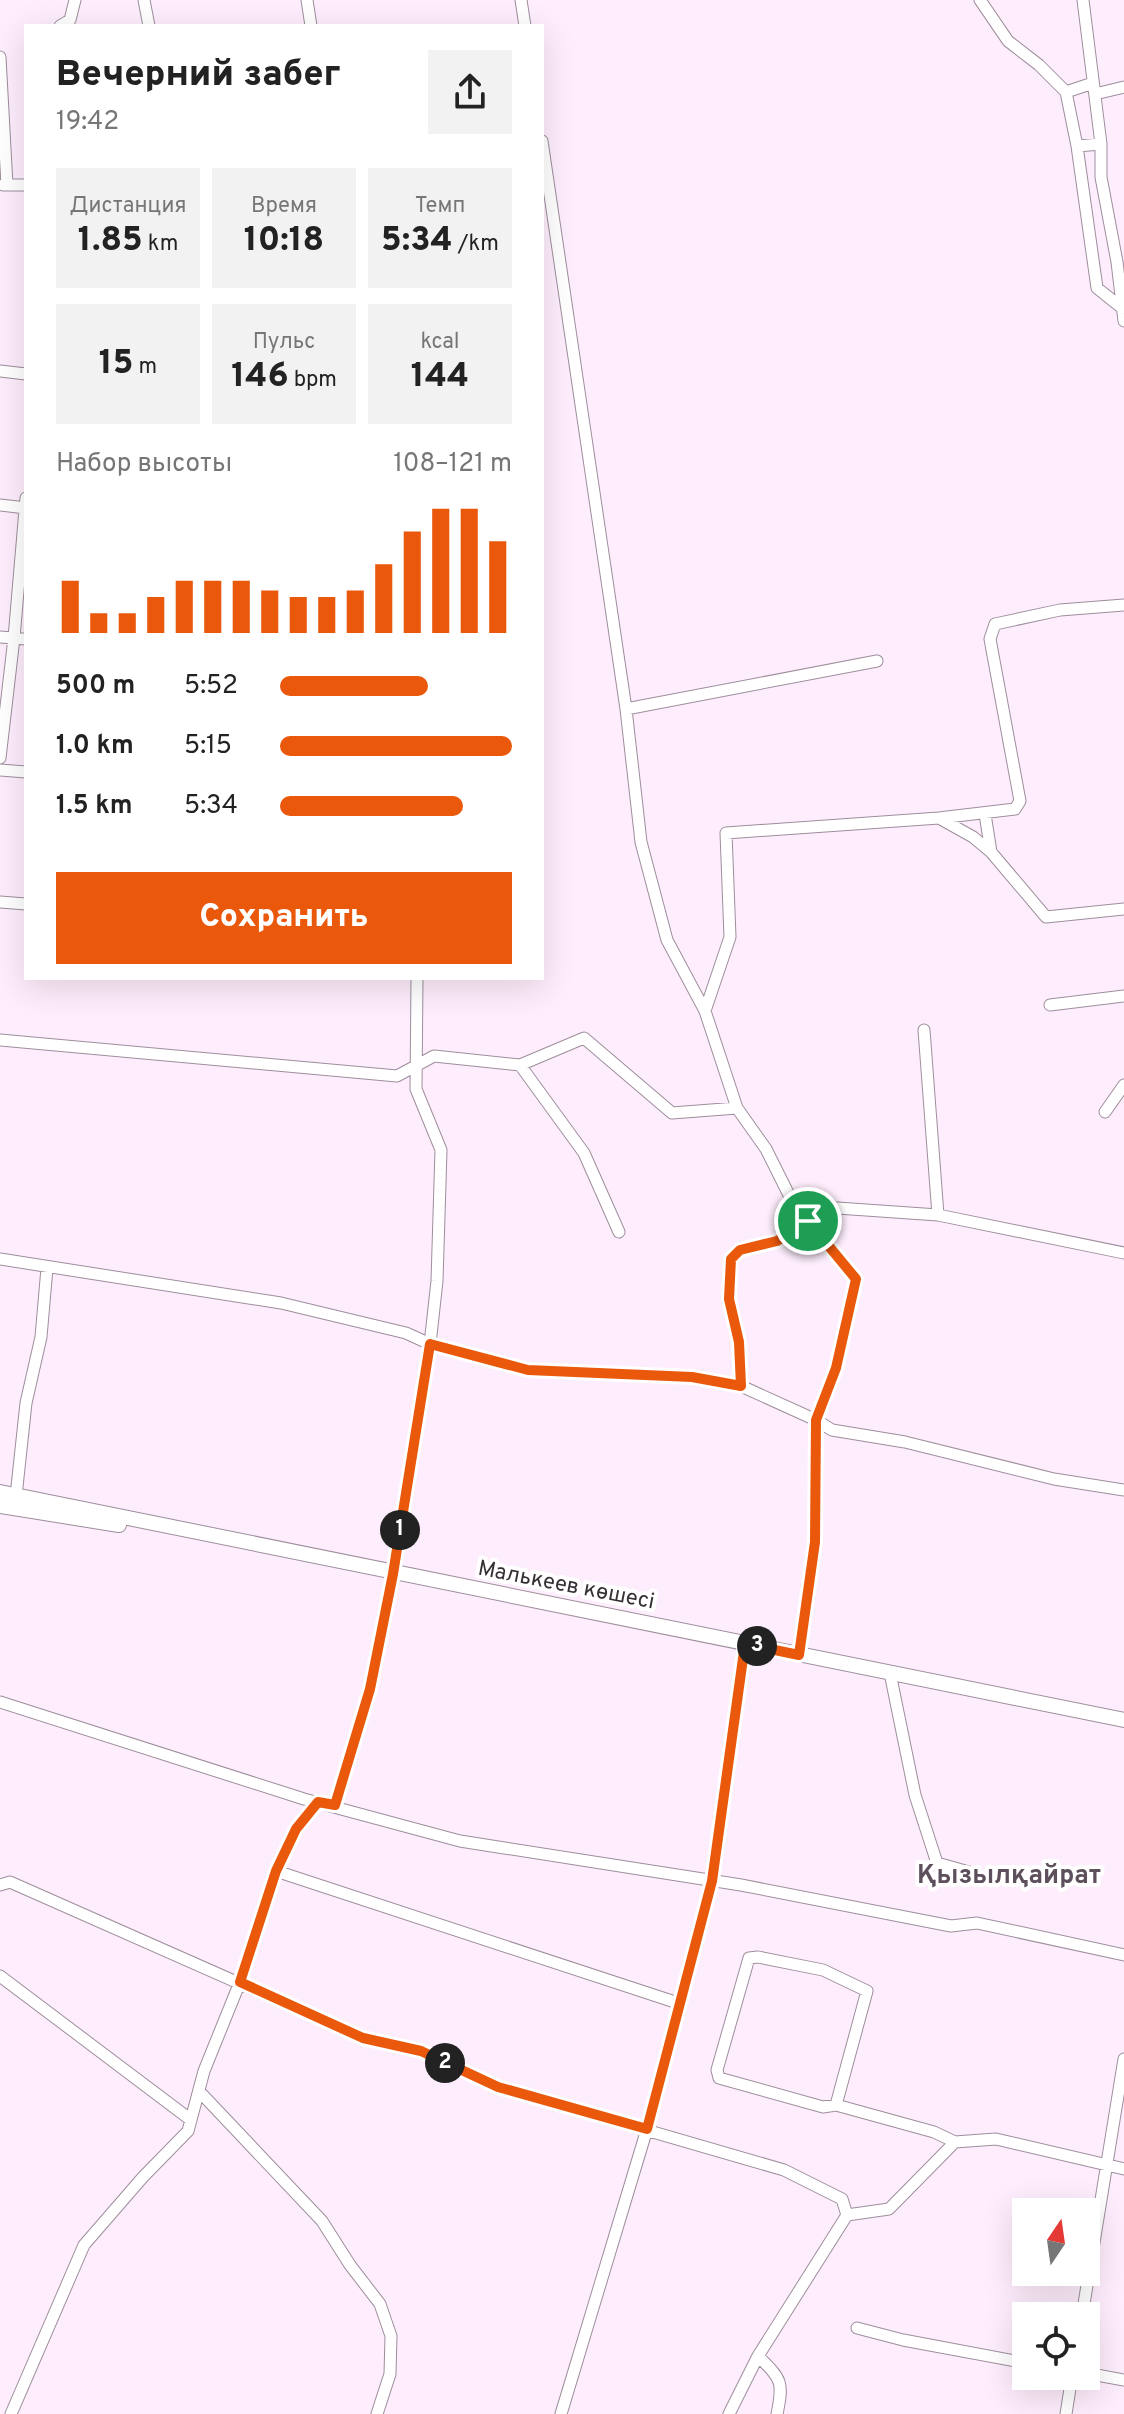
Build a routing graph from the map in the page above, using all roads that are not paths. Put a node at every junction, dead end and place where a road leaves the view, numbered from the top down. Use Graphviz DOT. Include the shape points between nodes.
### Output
graph roads {
  1 [pos="75,0"];
  2 [pos="144,0"];
  3 [pos="307,0"];
  4 [pos="521,0"];
  5 [pos="980,0"];
  6 [pos="1083,0"];
  7 [pos="63,24"];
  8 [pos="149,24"];
  9 [pos="311,24"];
  10 [pos="525,24"];
  11 [pos="0,57"];
  12 [pos="1124,87"];
  13 [pos="1094,89"];
  14 [pos="1066,92"];
  15 [pos="1101,144"];
  16 [pos="1077,146"];
  17 [pos="544,155"];
  18 [pos="24,185"];
  19 [pos="4,186"];
  20 [pos="1120,261"];
  21 [pos="1122,308"];
  22 [pos="1124,321"];
  23 [pos="0,371"];
  24 [pos="24,374"];
  25 [pos="0,505"];
  26 [pos="24,505"];
  27 [pos="24,550"];
  28 [pos="1124,605"];
  29 [pos="0,637"];
  30 [pos="20,639"];
  31 [pos="877,661"];
  32 [pos="626,709"];
  33 [pos="0,758"];
  34 [pos="0,770"];
  35 [pos="24,772"];
  36 [pos="985,814"];
  37 [pos="939,818"];
  38 [pos="991,852"];
  39 [pos="0,902"];
  40 [pos="24,904"];
  41 [pos="1124,909"];
  42 [pos="417,980"];
  43 [pos="1124,996"];
  44 [pos="1050,1005"];
  45 [pos="705,1011"];
  46 [pos="924,1030"];
  47 [pos="416,1039"];
  48 [pos="0,1040"];
  49 [pos="434,1056"];
  50 [pos="415,1065"];
  51 [pos="520,1065"];
  52 [pos="397,1076"];
  53 [pos="1124,1085"];
  54 [pos="416,1089"];
  55 [pos="737,1108"];
  56 [pos="1105,1112"];
  57 [pos="794,1205"];
  58 [pos="938,1215"];
  59 [pos="808,1221"];
  60 [pos="619,1232"];
  61 [pos="1124,1253"];
  62 [pos="0,1259"];
  63 [pos="47,1268"];
  64 [pos="430,1344"];
  65 [pos="741,1386"];
  66 [pos="816,1420"];
  67 [pos="1124,1490"];
  68 [pos="0,1492"];
  69 [pos="16,1496"];
  70 [pos="0,1506"];
  71 [pos="242,1542"];
  72 [pos="393,1574"];
  73 [pos="745,1644"];
  74 [pos="799,1655"];
  75 [pos="890,1673"];
  76 [pos="0,1702"];
  77 [pos="1124,1720"];
  78 [pos="318,1802"];
  79 [pos="335,1805"];
  80 [pos="276,1871"];
  81 [pos="976,1874"];
  82 [pos="712,1881"];
  83 [pos="0,1885"];
  84 [pos="1124,1955"];
  85 [pos="0,1976"];
  86 [pos="240,1982"];
  87 [pos="681,2004"];
  88 [pos="1124,2059"];
  89 [pos="199,2091"];
  90 [pos="836,2105"];
  91 [pos="191,2120"];
  92 [pos="647,2129"];
  93 [pos="955,2142"];
  94 [pos="1109,2164"];
  95 [pos="1124,2169"];
  96 [pos="847,2215"];
  97 [pos="1084,2302"];
  98 [pos="857,2328"];
  99 [pos="758,2356"];
  100 [pos="1012,2360"];
  101 [pos="1100,2376"];
  102 [pos="1124,2380"];
  103 [pos="1070,2390"];
  104 [pos="11,2414"];
  105 [pos="377,2414"];
  106 [pos="561,2414"];
  107 [pos="729,2414"];
  108 [pos="777,2414"];
  109 [pos="1066,2414"];
  1 -- 7 [label="street" via="70,20"];
  2 -- 8 [label="street"];
  3 -- 9 [label="street"];
  4 -- 10 [label="street"];
  5 -- 14 [label="street" via="1008,41"];
  6 -- 13 [label="street"];
  11 -- 19 [label="street"];
  12 -- 13 [label="street"];
  13 -- 14 [label="street"];
  13 -- 15 [label="street"];
  14 -- 16 [label="street"];
  15 -- 16 [label="street"];
  15 -- 20 [label="street" via="1101,177"];
  16 -- 21 [label="street" via="1097,288"];
  17 -- 32 [label="street"];
  18 -- 19 [label="street"];
  20 -- 21 [label="street"];
  21 -- 22 [label="street"];
  23 -- 24 [label="street"];
  25 -- 26 [label="street"];
  27 -- 30 [label="street"];
  28 -- 36 [label="street" via="1060,610 995,624 990,639 1020,801 1015,809"];
  29 -- 30 [label="street"];
  30 -- 33 [label="street"];
  31 -- 32 [label="street"];
  32 -- 45 [label="street" via="641,842 659,912 667,940"];
  34 -- 35 [label="street"];
  36 -- 37 [label="street"];
  36 -- 38 [label="street"];
  37 -- 38 [label="street"];
  37 -- 45 [label="street" via="726,833 730,937"];
  38 -- 41 [label="street" via="1046,917"];
  39 -- 40 [label="street"];
  42 -- 47 [label="street"];
  43 -- 44 [label="street"];
  45 -- 55 [label="street"];
  46 -- 58 [label="street"];
  47 -- 49 [label="street"];
  47 -- 50 [label="street"];
  48 -- 52 [label="street"];
  49 -- 50 [label="street"];
  49 -- 51 [label="street"];
  50 -- 52 [label="street"];
  50 -- 54 [label="street"];
  51 -- 55 [label="street" via="584,1038 672,1113"];
  51 -- 60 [label="street" via="584,1153"];
  52 -- 54 [label="street"];
  53 -- 56 [label="street"];
  54 -- 64 [label="street" via="441,1150"];
  55 -- 57 [label="street" via="766,1149"];
  57 -- 58 [label="street"];
  57 -- 59 [label="street"];
  58 -- 61 [label="street"];
  59 -- 65 [label="street" via="777,1241 740,1250 731,1259 729,1299 739,1342"];
  59 -- 66 [label="street" via="856,1279 836,1368"];
  62 -- 63 [label="street"];
  63 -- 64 [label="street" via="281,1303 406,1333"];
  63 -- 69 [label="street"];
  64 -- 65 [label="street" via="528,1370 692,1377"];
  64 -- 72 [label="street"];
  65 -- 66 [label="street"];
  66 -- 67 [label="street" via="832,1430"];
  66 -- 74 [label="street" via="815,1542"];
  68 -- 69 [label="main road, Малькеев көшесі"];
  69 -- 71 [label="main road, Малькеев көшесі"];
  70 -- 71 [label="main road"];
  71 -- 72 [label="main road, Малькеев көшесі"];
  72 -- 73 [label="main road, Малькеев көшесі"];
  72 -- 79 [label="street" via="370,1689"];
  73 -- 74 [label="main road, Малькеев көшесі"];
  73 -- 82 [label="street"];
  74 -- 75 [label="main road, Малькеев көшесі"];
  75 -- 77 [label="main road, Малькеев көшесі"];
  75 -- 81 [label="street" via="915,1795 937,1863"];
  76 -- 78 [label="street"];
  78 -- 79 [label="street"];
  78 -- 80 [label="street" via="296,1829"];
  79 -- 82 [label="street" via="460,1841"];
  80 -- 86 [label="street"];
  80 -- 87 [label="street"];
  82 -- 84 [label="street" via="951,1926 977,1923"];
  82 -- 87 [label="street"];
  83 -- 86 [label="street" via="10,1882"];
  85 -- 91 [label="street"];
  86 -- 89 [label="street"];
  86 -- 92 [label="street" via="363,2038 421,2051 498,2087"];
  87 -- 92 [label="street"];
  88 -- 94 [label="street"];
  89 -- 91 [label="street"];
  89 -- 105 [label="street" via="322,2221 380,2304 391,2336 390,2374"];
  90 -- 90 [label="street" via="823,2107 719,2078 749,1958 823,1970 867,1991"];
  90 -- 93 [label="street"];
  91 -- 104 [label="street" via="188,2131 84,2245"];
  92 -- 96 [label="street" via="784,2170 842,2199"];
  92 -- 106 [label="street"];
  93 -- 94 [label="street" via="996,2139"];
  93 -- 96 [label="street" via="889,2209"];
  94 -- 95 [label="street"];
  94 -- 97 [label="street"];
  96 -- 99 [label="street"];
  98 -- 100 [label="street"];
  99 -- 107 [label="street"];
  99 -- 108 [label="street" via="777,2374"];
  101 -- 102 [label="street"];
  103 -- 109 [label="street"];
}
